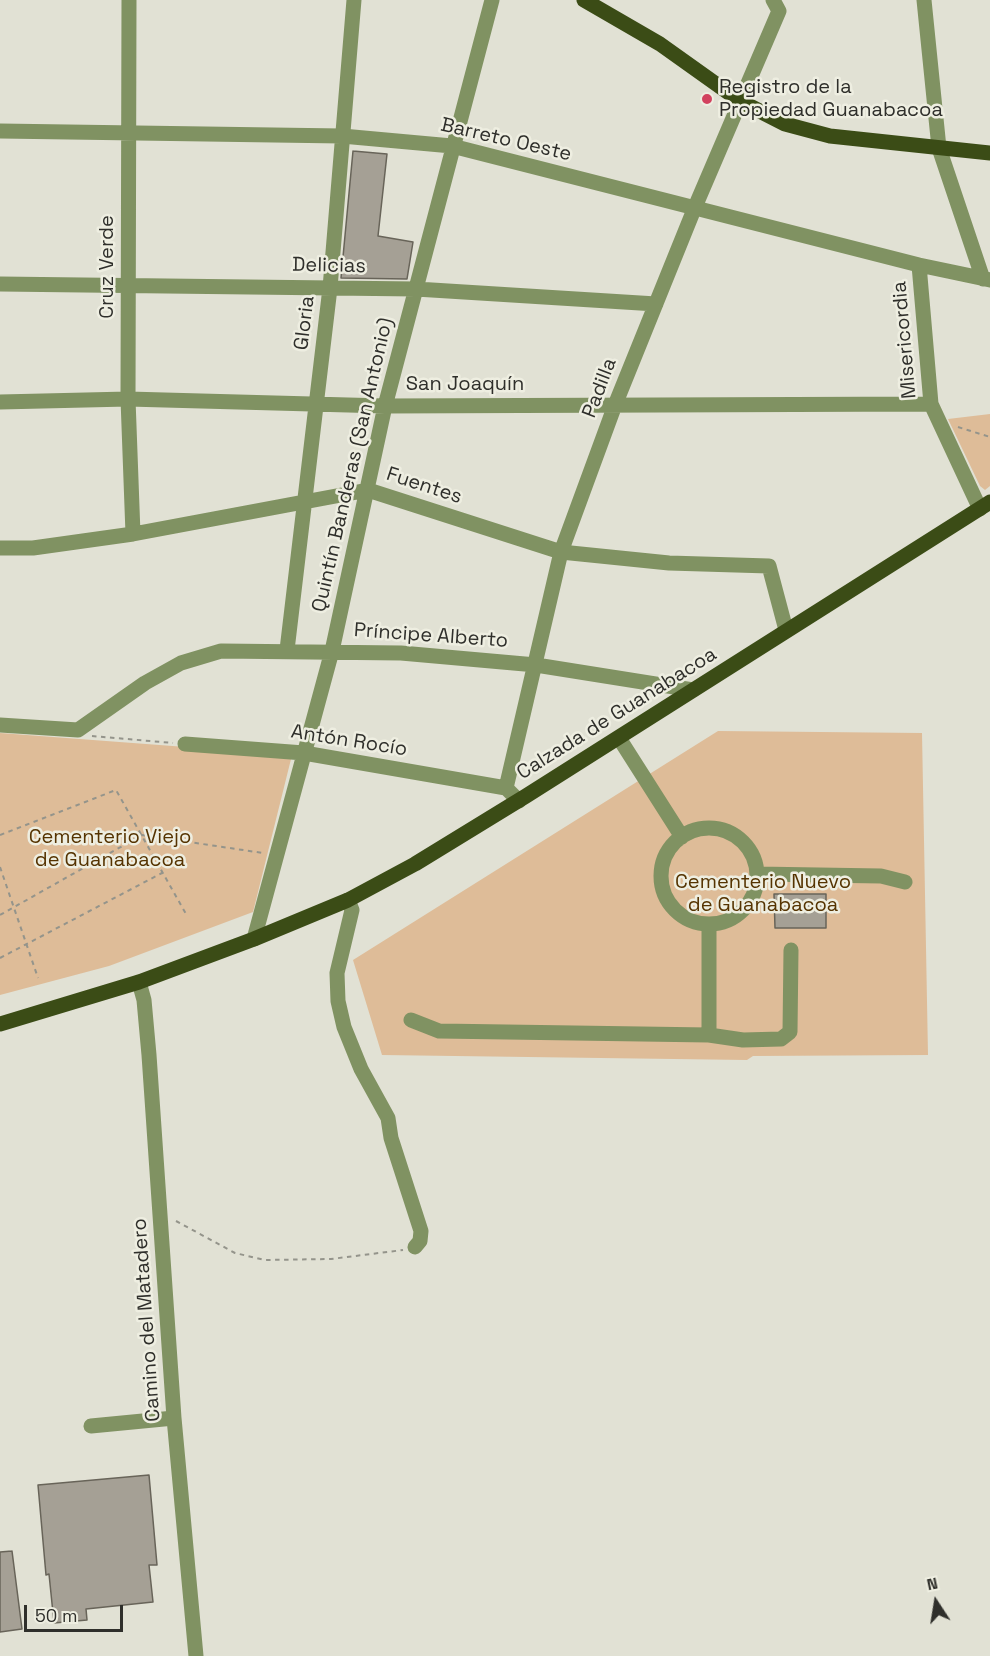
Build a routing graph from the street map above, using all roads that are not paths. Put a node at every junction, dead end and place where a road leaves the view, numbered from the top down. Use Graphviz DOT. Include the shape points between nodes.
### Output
graph roads {
  1 [pos="129,0"];
  2 [pos="354,0"];
  3 [pos="492,0"];
  4 [pos="584,0"];
  5 [pos="773,0"];
  6 [pos="924,0"];
  7 [pos="740,101"];
  8 [pos="0,131"];
  9 [pos="130,134"];
  10 [pos="342,136"];
  11 [pos="452,146"];
  12 [pos="939,148"];
  13 [pos="990,153"];
  14 [pos="695,207"];
  15 [pos="919,265"];
  16 [pos="987,280"];
  17 [pos="0,284"];
  18 [pos="129,285"];
  19 [pos="330,288"];
  20 [pos="416,289"];
  21 [pos="656,304"];
  22 [pos="128,399"];
  23 [pos="0,402"];
  24 [pos="316,403"];
  25 [pos="931,404"];
  26 [pos="615,405"];
  27 [pos="385,406"];
  28 [pos="368,490"];
  29 [pos="304,501"];
  30 [pos="985,505"];
  31 [pos="133,534"];
  32 [pos="0,548"];
  33 [pos="561,552"];
  34 [pos="786,630"];
  35 [pos="287,650"];
  36 [pos="332,651"];
  37 [pos="536,665"];
  38 [pos="693,690"];
  39 [pos="0,725"];
  40 [pos="619,738"];
  41 [pos="185,744"];
  42 [pos="304,753"];
  43 [pos="506,788"];
  44 [pos="519,801"];
  45 [pos="682,837"];
  46 [pos="757,874"];
  47 [pos="905,882"];
  48 [pos="348,900"];
  49 [pos="709,924"];
  50 [pos="254,939"];
  51 [pos="791,950"];
  52 [pos="139,982"];
  53 [pos="411,1020"];
  54 [pos="0,1024"];
  55 [pos="710,1035"];
  56 [pos="415,1247"];
  57 [pos="174,1418"];
  58 [pos="91,1426"];
  59 [pos="196,1656"];
  1 -- 9 [label="street, Cruz Verde"];
  2 -- 10 [label="street, Gloria"];
  3 -- 11 [label="street, Quintín Banderas (San Antonio)"];
  4 -- 7 [label="main road" via="660,44"];
  5 -- 7 [label="street, Padilla" via="779,11"];
  6 -- 12 [label="street"];
  7 -- 12 [label="main road" via="785,124 830,135"];
  7 -- 14 [label="street, Padilla"];
  8 -- 9 [label="street, Barreto Oeste"];
  9 -- 10 [label="street, Barreto Oeste"];
  9 -- 18 [label="street, Cruz Verde"];
  10 -- 11 [label="street, Barreto Oeste"];
  10 -- 19 [label="street, Gloria"];
  11 -- 14 [label="street, Barreto Oeste"];
  11 -- 20 [label="street, Quintín Banderas (San Antonio)"];
  12 -- 13 [label="main road"];
  12 -- 16 [label="street"];
  14 -- 15 [label="street, Barreto Oeste"];
  14 -- 21 [label="street, Padilla"];
  15 -- 16 [label="street, Barreto Oeste"];
  15 -- 25 [label="street, Misericordia"];
  17 -- 18 [label="street, Delicias"];
  18 -- 19 [label="street, Delicias"];
  18 -- 22 [label="street, Cruz Verde"];
  19 -- 20 [label="street, Delicias"];
  19 -- 24 [label="street, Gloria"];
  20 -- 21 [label="street, Delicias"];
  20 -- 27 [label="street, Quintín Banderas (San Antonio)"];
  21 -- 26 [label="street, Padilla"];
  22 -- 23 [label="street, San Joaquín"];
  22 -- 24 [label="street, San Joaquín"];
  22 -- 31 [label="street, Cruz Verde"];
  24 -- 27 [label="street, San Joaquín"];
  24 -- 29 [label="street, Gloria"];
  25 -- 26 [label="street, San Joaquín"];
  25 -- 30 [label="street, Misericordia"];
  26 -- 27 [label="street, San Joaquín"];
  26 -- 33 [label="street, Padilla"];
  27 -- 28 [label="street, Quintín Banderas (San Antonio)"];
  28 -- 29 [label="street, Fuentes"];
  28 -- 33 [label="street, Fuentes"];
  28 -- 36 [label="street, Quintín Banderas (San Antonio)"];
  29 -- 31 [label="street, Fuentes"];
  29 -- 35 [label="street, Gloria"];
  30 -- 34 [label="main road, Calzada de Guanabacoa"];
  31 -- 32 [label="street, Fuentes" via="33,548"];
  33 -- 34 [label="street, Fuentes" via="669,563 769,566"];
  33 -- 37 [label="street, Padilla"];
  34 -- 38 [label="main road, Calzada de Guanabacoa"];
  35 -- 36 [label="street, Príncipe Alberto"];
  35 -- 39 [label="street, Príncipe Alberto" via="221,651 181,663 78,730"];
  36 -- 37 [label="street, Príncipe Alberto"];
  36 -- 42 [label="street, Quintín Banderas (San Antonio)"];
  37 -- 38 [label="street, Príncipe Alberto"];
  37 -- 43 [label="street, Padilla"];
  38 -- 40 [label="main road, Calzada de Guanabacoa"];
  40 -- 44 [label="main road, Calzada de Guanabacoa"];
  40 -- 45 [label="street"];
  41 -- 42 [label="street, Antón Rocío"];
  42 -- 43 [label="street, Antón Rocío"];
  42 -- 50 [label="street, Quintín Banderas (San Antonio)"];
  43 -- 44 [label="street"];
  44 -- 48 [label="main road, Calzada de Guanabacoa"];
  45 -- 46 [label="street" via="706,829 731,833 750,850"];
  45 -- 49 [label="street" via="663,864 663,890 684,917"];
  46 -- 47 [label="street" via="882,876"];
  46 -- 49 [label="street" via="755,891 747,906 726,921"];
  48 -- 50 [label="main road, Calzada de Guanabacoa"];
  48 -- 56 [label="street" via="352,910 337,973 338,1001 361,1068 388,1118 390,1138 421,1231"];
  49 -- 55 [label="street"];
  50 -- 52 [label="main road, Calzada de Guanabacoa"];
  51 -- 55 [label="street" via="790,1032 781,1039 743,1040"];
  52 -- 54 [label="main road, Calzada de Guanabacoa"];
  52 -- 57 [label="street, Camino del Matadero" via="144,1000 162,1217"];
  53 -- 55 [label="street" via="439,1031"];
  57 -- 58 [label="street"];
  57 -- 59 [label="street, Camino del Matadero"];
}
